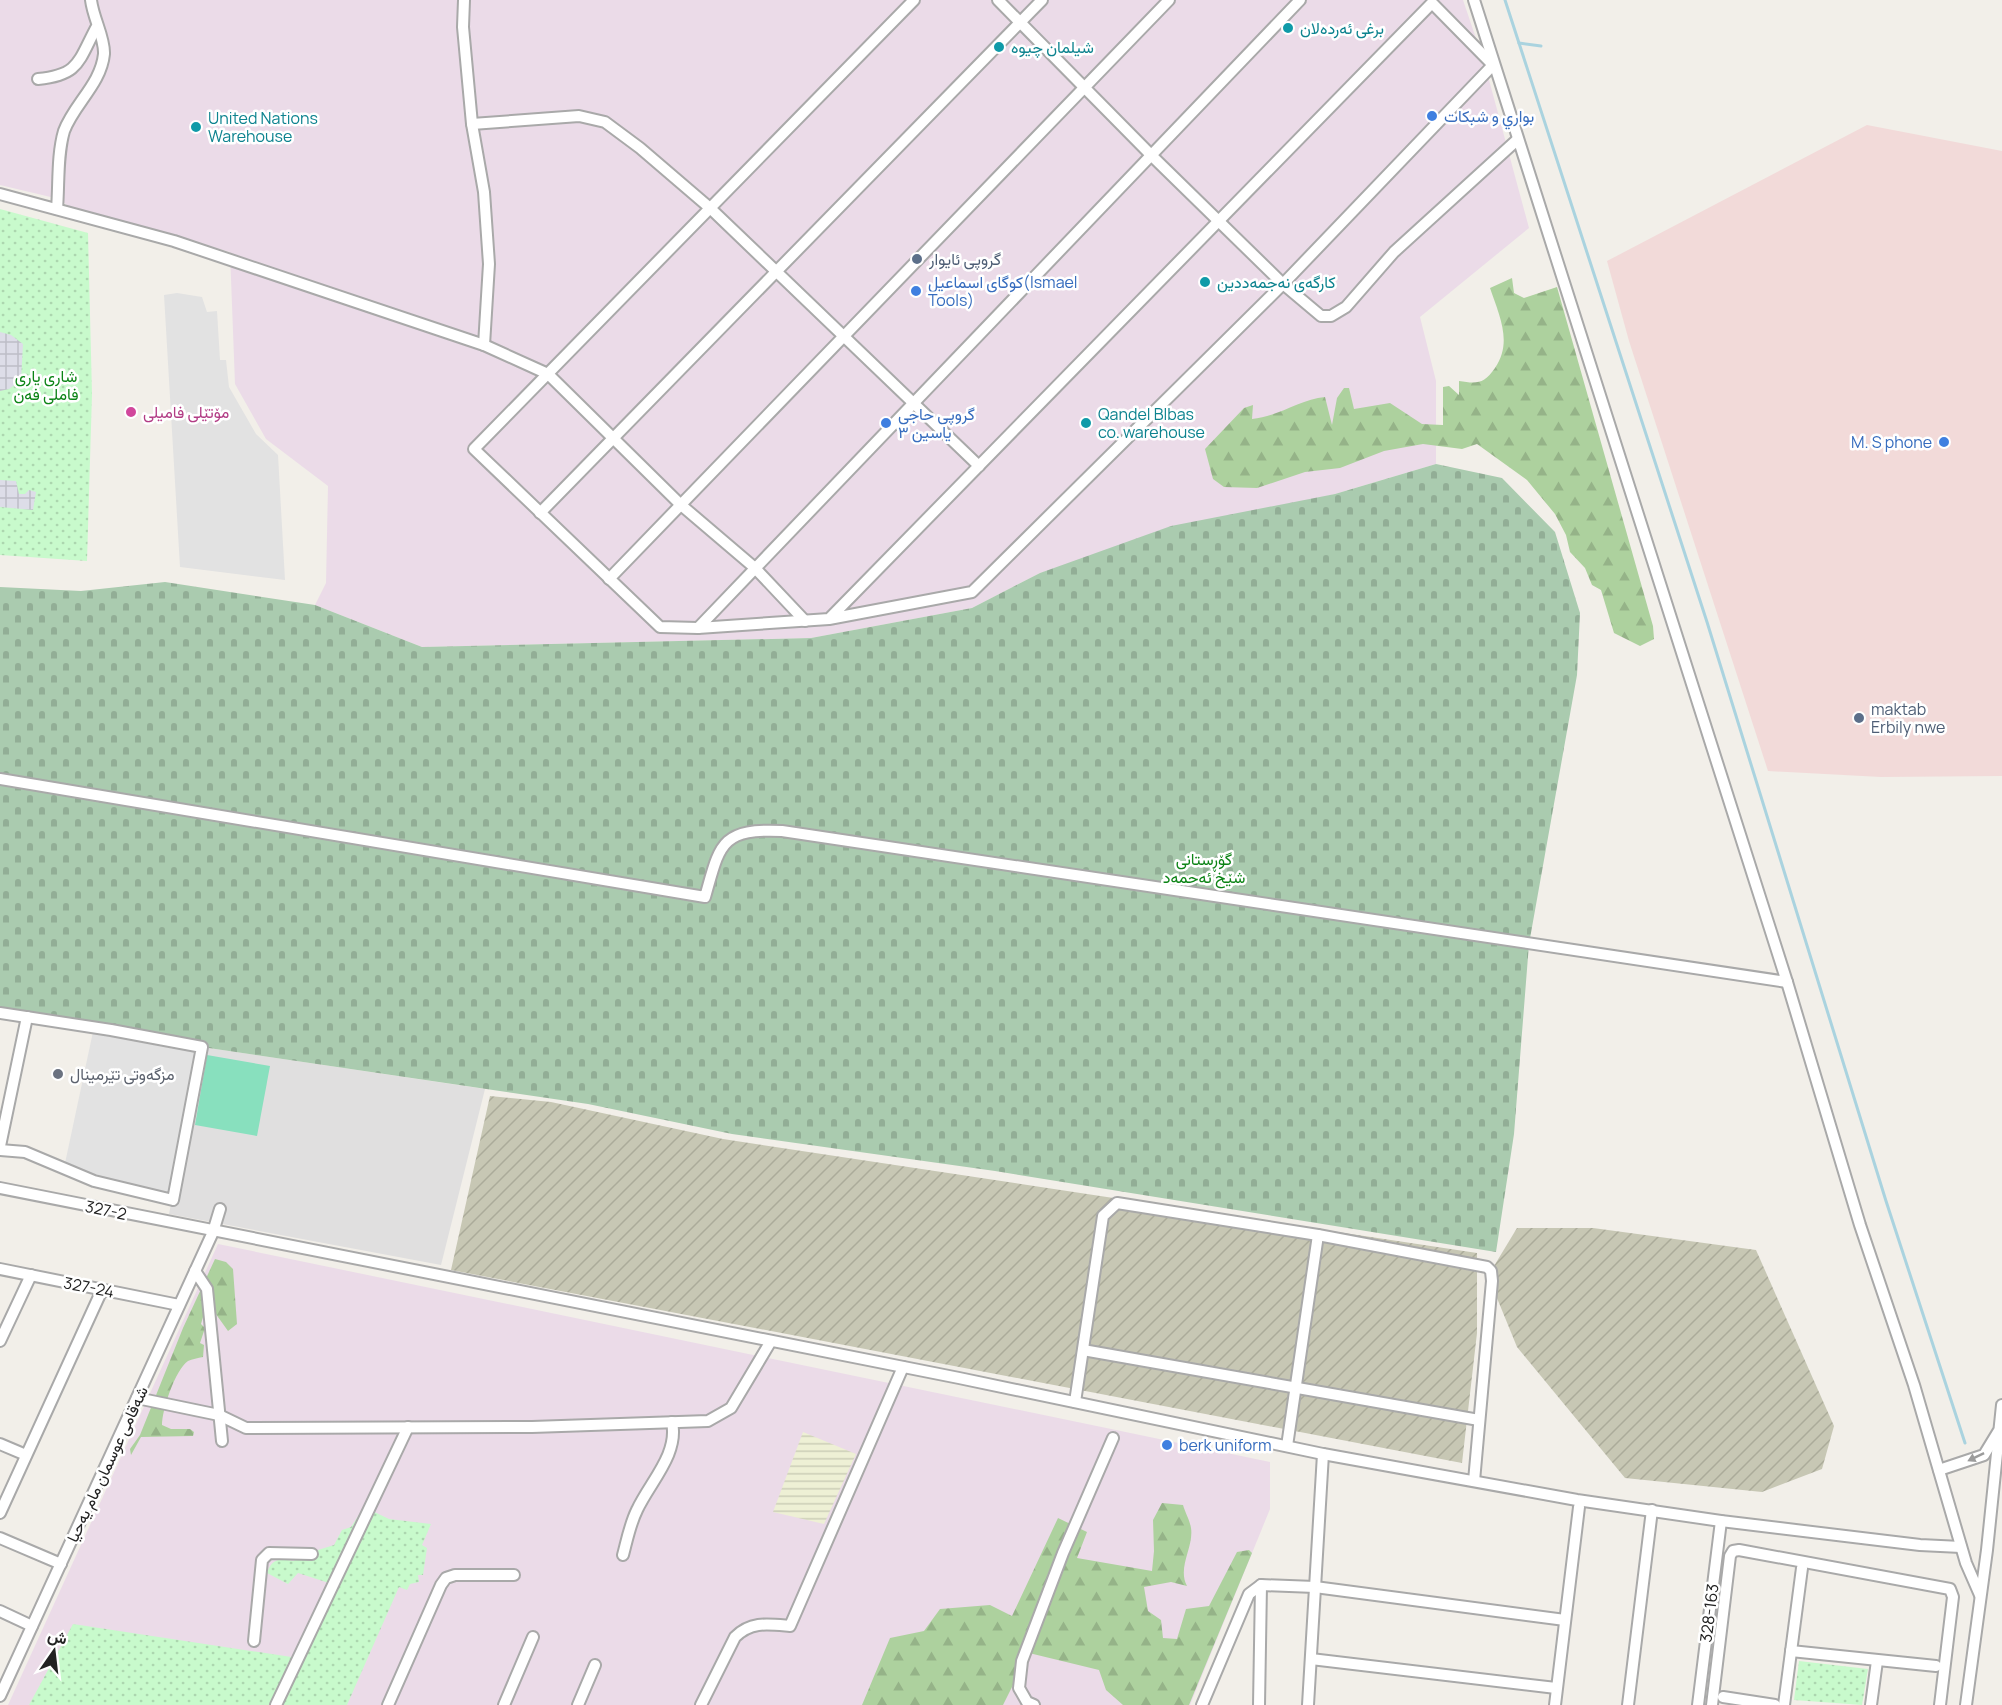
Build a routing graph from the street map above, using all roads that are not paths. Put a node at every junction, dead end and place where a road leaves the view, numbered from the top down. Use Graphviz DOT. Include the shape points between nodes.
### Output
graph roads {
  1 [pos="92,0"];
  2 [pos="464,0"];
  3 [pos="915,0"];
  4 [pos="998,0"];
  5 [pos="1042,0"];
  6 [pos="1169,0"];
  7 [pos="1300,0"];
  8 [pos="1474,0"];
  9 [pos="1433,2"];
  10 [pos="1020,22"];
  11 [pos="96,28"];
  12 [pos="1493,65"];
  13 [pos="38,79"];
  14 [pos="1084,88"];
  15 [pos="472,123"];
  16 [pos="1517,140"];
  17 [pos="1152,156"];
  18 [pos="0,194"];
  19 [pos="710,208"];
  20 [pos="57,209"];
  21 [pos="1221,222"];
  22 [pos="777,272"];
  23 [pos="1283,284"];
  24 [pos="844,336"];
  25 [pos="484,345"];
  26 [pos="548,374"];
  27 [pos="914,403"];
  28 [pos="613,438"];
  29 [pos="979,466"];
  30 [pos="681,505"];
  31 [pos="540,513"];
  32 [pos="756,568"];
  33 [pos="609,579"];
  34 [pos="829,619"];
  35 [pos="805,621"];
  36 [pos="698,628"];
  37 [pos="0,779"];
  38 [pos="1787,982"];
  39 [pos="0,1013"];
  40 [pos="27,1017"];
  41 [pos="4,1109"];
  42 [pos="0,1148"];
  43 [pos="0,1188"];
  44 [pos="220,1209"];
  45 [pos="213,1232"];
  46 [pos="1318,1235"];
  47 [pos="0,1269"];
  48 [pos="195,1271"];
  49 [pos="31,1275"];
  50 [pos="102,1290"];
  51 [pos="179,1305"];
  52 [pos="0,1341"];
  53 [pos="771,1341"];
  54 [pos="1083,1350"];
  55 [pos="903,1367"];
  56 [pos="1295,1390"];
  57 [pos="137,1398"];
  58 [pos="1076,1402"];
  59 [pos="2002,1405"];
  60 [pos="219,1415"];
  61 [pos="1479,1420"];
  62 [pos="672,1422"];
  63 [pos="408,1427"];
  64 [pos="2000,1429"];
  65 [pos="1113,1438"];
  66 [pos="222,1441"];
  67 [pos="0,1444"];
  68 [pos="1287,1446"];
  69 [pos="1323,1454"];
  70 [pos="26,1455"];
  71 [pos="1939,1470"];
  72 [pos="1474,1481"];
  73 [pos="1579,1507"];
  74 [pos="1652,1510"];
  75 [pos="0,1513"];
  76 [pos="1721,1521"];
  77 [pos="0,1538"];
  78 [pos="1961,1547"];
  79 [pos="312,1554"];
  80 [pos="623,1555"];
  81 [pos="61,1564"];
  82 [pos="1715,1565"];
  83 [pos="1729,1567"];
  84 [pos="1802,1569"];
  85 [pos="514,1575"];
  86 [pos="1261,1585"];
  87 [pos="1315,1587"];
  88 [pos="1980,1595"];
  89 [pos="0,1611"];
  90 [pos="1565,1620"];
  91 [pos="32,1626"];
  92 [pos="533,1637"];
  93 [pos="254,1641"];
  94 [pos="1791,1651"];
  95 [pos="1311,1659"];
  96 [pos="1876,1661"];
  97 [pos="595,1665"];
  98 [pos="1936,1666"];
  99 [pos="1557,1688"];
  100 [pos="0,1696"];
  101 [pos="1723,1697"];
  102 [pos="1028,1704"];
  103 [pos="276,1705"];
  104 [pos="388,1705"];
  105 [pos="504,1705"];
  106 [pos="578,1705"];
  107 [pos="701,1705"];
  108 [pos="1202,1705"];
  109 [pos="1259,1705"];
  110 [pos="1308,1705"];
  111 [pos="1555,1705"];
  112 [pos="1628,1705"];
  113 [pos="1698,1705"];
  114 [pos="1712,1705"];
  115 [pos="1775,1705"];
  116 [pos="1784,1705"];
  117 [pos="1871,1705"];
  118 [pos="1940,1705"];
  119 [pos="1966,1705"];
  1 -- 11 [label="street"];
  2 -- 15 [label="street"];
  3 -- 19 [label="street"];
  4 -- 10 [label="street"];
  5 -- 10 [label="street"];
  6 -- 14 [label="street"];
  7 -- 17 [label="street"];
  8 -- 12 [label="street"];
  9 -- 12 [label="street"];
  9 -- 21 [label="street"];
  10 -- 14 [label="street"];
  10 -- 22 [label="street"];
  11 -- 13 [label="street" via="71,70 61,77"];
  11 -- 20 [label="street" via="104,48 102,63 64,132"];
  12 -- 16 [label="street"];
  12 -- 23 [label="street"];
  14 -- 17 [label="street"];
  14 -- 24 [label="street"];
  15 -- 19 [label="street" via="579,116 605,122"];
  15 -- 25 [label="street" via="484,192 489,264"];
  16 -- 23 [label="street" via="1394,252 1346,307 1331,316 1322,316"];
  16 -- 38 [label="street" via="1597,379"];
  17 -- 21 [label="street"];
  17 -- 27 [label="street"];
  18 -- 20 [label="street"];
  19 -- 22 [label="street"];
  19 -- 26 [label="street"];
  20 -- 25 [label="street" via="174,241"];
  21 -- 23 [label="street"];
  21 -- 29 [label="street"];
  22 -- 24 [label="street"];
  22 -- 28 [label="street"];
  23 -- 34 [label="street" via="972,592"];
  24 -- 27 [label="street"];
  24 -- 30 [label="street"];
  25 -- 26 [label="street"];
  26 -- 28 [label="street"];
  26 -- 31 [label="street" via="474,449"];
  27 -- 29 [label="street"];
  27 -- 32 [label="street"];
  28 -- 30 [label="street"];
  28 -- 31 [label="street"];
  29 -- 34 [label="street"];
  30 -- 32 [label="street"];
  30 -- 33 [label="street"];
  31 -- 33 [label="street"];
  32 -- 35 [label="street"];
  32 -- 36 [label="street"];
  33 -- 36 [label="street" via="660,627"];
  34 -- 35 [label="street"];
  35 -- 36 [label="street"];
  37 -- 38 [label="street" via="705,897 716,855 723,846 747,832 782,831"];
  38 -- 71 [label="street"];
  39 -- 40 [label="street"];
  40 -- 41 [label="street"];
  40 -- 42 [label="street" via="202,1047 173,1200 94,1181 25,1152"];
  41 -- 42 [label="street"];
  43 -- 45 [label="street, 327-2"];
  44 -- 45 [label="street, شەقامی عوسمان مام یەحیا"];
  45 -- 48 [label="street, شەقامی عوسمان مام یەحیا"];
  45 -- 53 [label="street, 327-2"];
  46 -- 54 [label="street" via="1117,1203 1103,1216"];
  46 -- 56 [label="street"];
  46 -- 61 [label="street" via="1491,1271"];
  47 -- 49 [label="street, 327-24"];
  48 -- 51 [label="street, شەقامی عوسمان مام یەحیا"];
  48 -- 60 [label="street" via="207,1289"];
  49 -- 50 [label="street, 327-24"];
  49 -- 52 [label="street"];
  50 -- 51 [label="street, 327-24"];
  50 -- 70 [label="street"];
  51 -- 57 [label="street, شەقامی عوسمان مام یەحیا"];
  53 -- 55 [label="street, 327-2"];
  53 -- 62 [label="street" via="731,1408 708,1421"];
  54 -- 56 [label="street"];
  54 -- 58 [label="street"];
  55 -- 58 [label="street, 327-2"];
  55 -- 107 [label="street" via="790,1626 752,1625 743,1629 735,1637"];
  56 -- 61 [label="street"];
  56 -- 68 [label="street"];
  57 -- 60 [label="street"];
  57 -- 81 [label="street, شەقامی عوسمان مام یەحیا"];
  58 -- 68 [label="street, 327-2"];
  59 -- 64 [label="street"];
  60 -- 63 [label="street" via="246,1428"];
  60 -- 66 [label="street"];
  61 -- 72 [label="street"];
  62 -- 63 [label="street"];
  62 -- 80 [label="street" via="675,1437 670,1453 636,1513"];
  63 -- 103 [label="street"];
  64 -- 71 [label="street, one-way" via="1984,1455"];
  64 -- 88 [label="street"];
  65 -- 102 [label="street" via="1022,1661 1019,1688"];
  67 -- 70 [label="street"];
  68 -- 69 [label="street, 327-2"];
  69 -- 72 [label="street, 327-2"];
  69 -- 87 [label="street"];
  70 -- 75 [label="street"];
  71 -- 78 [label="street"];
  72 -- 74 [label="street, 327-2"];
  73 -- 90 [label="street"];
  74 -- 76 [label="street, 327-2"];
  74 -- 112 [label="street"];
  76 -- 78 [label="street, 327-2"];
  76 -- 82 [label="street, 328-163"];
  77 -- 81 [label="street"];
  78 -- 88 [label="street"];
  79 -- 93 [label="street" via="265,1555"];
  81 -- 91 [label="street, شەقامی عوسمان مام یەحیا"];
  82 -- 83 [label="street"];
  82 -- 113 [label="street, 328-163"];
  83 -- 114 [label="street"];
  83 -- 118 [label="street" via="1733,1551 1740,1550 1950,1589 1953,1597"];
  84 -- 94 [label="street"];
  85 -- 104 [label="street" via="446,1578"];
  86 -- 87 [label="street"];
  86 -- 108 [label="street" via="1249,1594"];
  86 -- 109 [label="street"];
  87 -- 90 [label="street"];
  87 -- 95 [label="street"];
  88 -- 119 [label="street"];
  89 -- 91 [label="street"];
  90 -- 99 [label="street"];
  91 -- 100 [label="street, شەقامی عوسمان مام یەحیا"];
  92 -- 105 [label="street"];
  94 -- 96 [label="street"];
  94 -- 116 [label="street"];
  95 -- 99 [label="street"];
  95 -- 110 [label="street"];
  96 -- 98 [label="street"];
  96 -- 117 [label="street"];
  97 -- 106 [label="street"];
  99 -- 111 [label="street"];
  101 -- 115 [label="street"];
}
